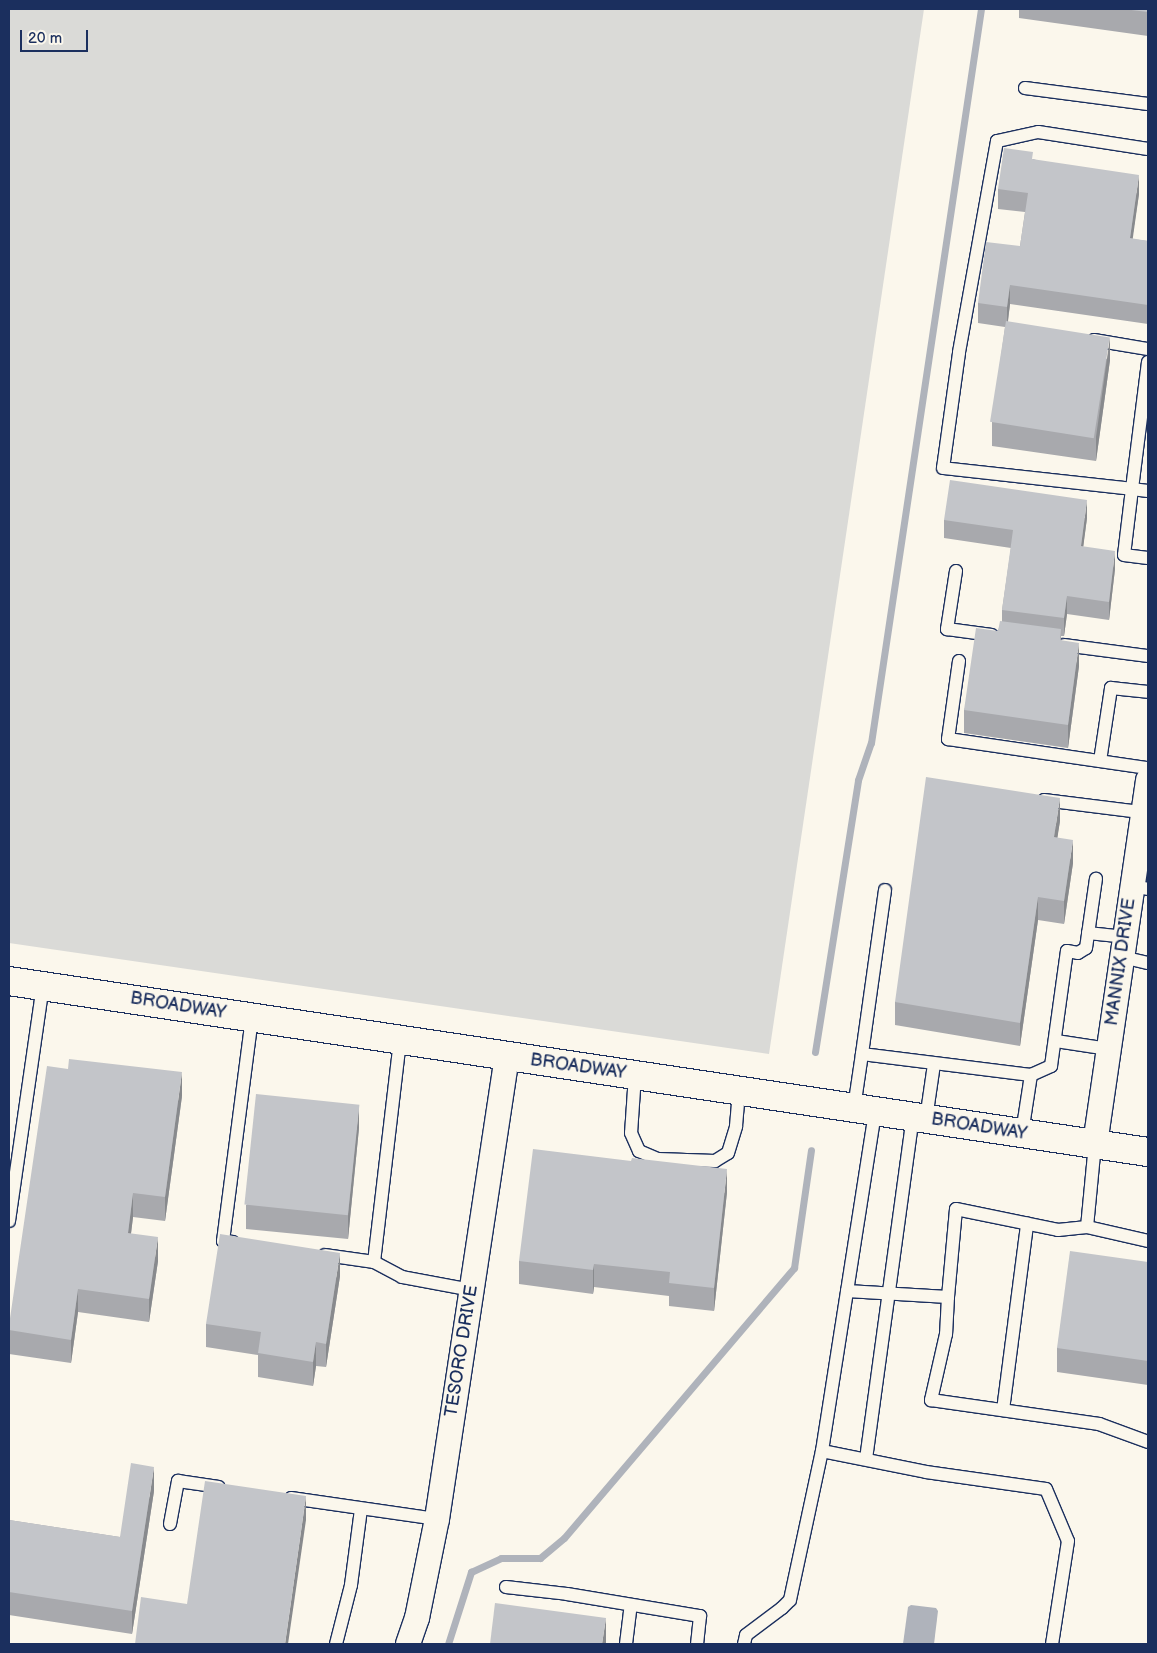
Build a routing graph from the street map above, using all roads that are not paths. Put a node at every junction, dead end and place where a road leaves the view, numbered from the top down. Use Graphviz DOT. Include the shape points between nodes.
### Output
graph roads {
  1 [pos="1025,88"];
  2 [pos="1148,104"];
  3 [pos="1148,149"];
  4 [pos="1083,339"];
  5 [pos="1148,349"];
  6 [pos="1148,362"];
  7 [pos="1132,489"];
  8 [pos="1148,491"];
  9 [pos="1148,558"];
  10 [pos="956,571"];
  11 [pos="1005,637"];
  12 [pos="1053,643"];
  13 [pos="1148,656"];
  14 [pos="959,661"];
  15 [pos="1148,692"];
  16 [pos="1100,761"];
  17 [pos="1148,768"];
  18 [pos="1148,780"];
  19 [pos="1033,799"];
  20 [pos="1146,813"];
  21 [pos="1096,879"];
  22 [pos="1140,887"];
  23 [pos="885,890"];
  24 [pos="1088,933"];
  25 [pos="1123,947"];
  26 [pos="1148,963"];
  27 [pos="9,981"];
  28 [pos="43,986"];
  29 [pos="252,1018"];
  30 [pos="400,1040"];
  31 [pos="1056,1042"];
  32 [pos="1108,1049"];
  33 [pos="862,1054"];
  34 [pos="507,1056"];
  35 [pos="934,1064"];
  36 [pos="634,1075"];
  37 [pos="1031,1076"];
  38 [pos="739,1090"];
  39 [pos="865,1110"];
  40 [pos="919,1118"];
  41 [pos="1022,1133"];
  42 [pos="1094,1144"];
  43 [pos="1148,1152"];
  44 [pos="9,1221"];
  45 [pos="1027,1224"];
  46 [pos="1087,1227"];
  47 [pos="1148,1241"];
  48 [pos="242,1243"];
  49 [pos="308,1252"];
  50 [pos="374,1262"];
  51 [pos="472,1290"];
  52 [pos="847,1291"];
  53 [pos="888,1294"];
  54 [pos="948,1297"];
  55 [pos="1003,1410"];
  56 [pos="1148,1442"];
  57 [pos="822,1451"];
  58 [pos="866,1459"];
  59 [pos="236,1490"];
  60 [pos="274,1496"];
  61 [pos="361,1509"];
  62 [pos="437,1520"];
  63 [pos="170,1524"];
  64 [pos="506,1587"];
  65 [pos="631,1605"];
  66 [pos="336,1644"];
  67 [pos="408,1644"];
  68 [pos="626,1644"];
  69 [pos="697,1644"];
  70 [pos="744,1644"];
  71 [pos="1052,1644"];
  1 -- 2 [label="lane"];
  3 -- 7 [label="lane" via="1038,132 997,141 959,353 943,468"];
  4 -- 5 [label="lane"];
  6 -- 7 [label="lane"];
  7 -- 8 [label="lane"];
  7 -- 9 [label="lane" via="1124,555"];
  10 -- 11 [label="lane" via="947,629"];
  12 -- 13 [label="lane"];
  14 -- 16 [label="lane" via="948,739"];
  15 -- 16 [label="lane" via="1111,688"];
  16 -- 17 [label="lane"];
  18 -- 20 [label="street, MANNIX DRIVE"];
  19 -- 20 [label="lane"];
  20 -- 22 [label="street, MANNIX DRIVE"];
  21 -- 24 [label="lane"];
  22 -- 25 [label="street, MANNIX DRIVE"];
  23 -- 33 [label="lane"];
  24 -- 25 [label="lane"];
  24 -- 31 [label="lane" via="1086,948 1078,953 1067,951"];
  25 -- 26 [label="lane"];
  25 -- 32 [label="street, MANNIX DRIVE"];
  27 -- 28 [label="main road, BROADWAY"];
  28 -- 29 [label="main road, BROADWAY"];
  28 -- 44 [label="lane"];
  29 -- 30 [label="main road, BROADWAY"];
  29 -- 48 [label="lane" via="223,1241"];
  30 -- 34 [label="main road, BROADWAY"];
  30 -- 50 [label="lane"];
  31 -- 32 [label="lane"];
  31 -- 37 [label="lane" via="1051,1066"];
  32 -- 42 [label="street, MANNIX DRIVE"];
  33 -- 35 [label="lane"];
  33 -- 39 [label="lane"];
  34 -- 36 [label="main road, BROADWAY"];
  34 -- 51 [label="street, TESORO DRIVE"];
  35 -- 37 [label="lane"];
  35 -- 40 [label="lane"];
  36 -- 38 [label="main road, BROADWAY"];
  36 -- 38 [label="lane" via="631,1133 639,1151 658,1159 716,1161 728,1153 736,1126"];
  37 -- 41 [label="lane"];
  38 -- 39 [label="main road, BROADWAY"];
  39 -- 40 [label="main road, BROADWAY"];
  39 -- 52 [label="lane"];
  40 -- 41 [label="main road, BROADWAY"];
  40 -- 53 [label="lane"];
  41 -- 42 [label="main road, BROADWAY"];
  42 -- 43 [label="main road, BROADWAY"];
  42 -- 46 [label="lane"];
  45 -- 46 [label="lane" via="1058,1230"];
  45 -- 54 [label="lane" via="956,1209"];
  45 -- 55 [label="lane"];
  46 -- 47 [label="lane"];
  49 -- 50 [label="lane"];
  50 -- 51 [label="lane" via="402,1277"];
  51 -- 62 [label="street, TESORO DRIVE"];
  52 -- 53 [label="lane"];
  52 -- 57 [label="lane"];
  53 -- 54 [label="lane"];
  53 -- 58 [label="lane"];
  54 -- 55 [label="lane" via="946,1334 931,1400"];
  55 -- 56 [label="lane" via="1099,1424"];
  57 -- 58 [label="lane"];
  57 -- 70 [label="lane" via="790,1600 746,1635"];
  58 -- 71 [label="lane" via="926,1472 1046,1489 1068,1541"];
  59 -- 63 [label="lane" via="178,1481"];
  60 -- 61 [label="lane"];
  61 -- 62 [label="lane"];
  61 -- 66 [label="lane" via="351,1584"];
  62 -- 67 [label="street, TESORO DRIVE" via="417,1618"];
  64 -- 65 [label="lane"];
  65 -- 68 [label="lane"];
  65 -- 69 [label="lane" via="700,1616"];
}
